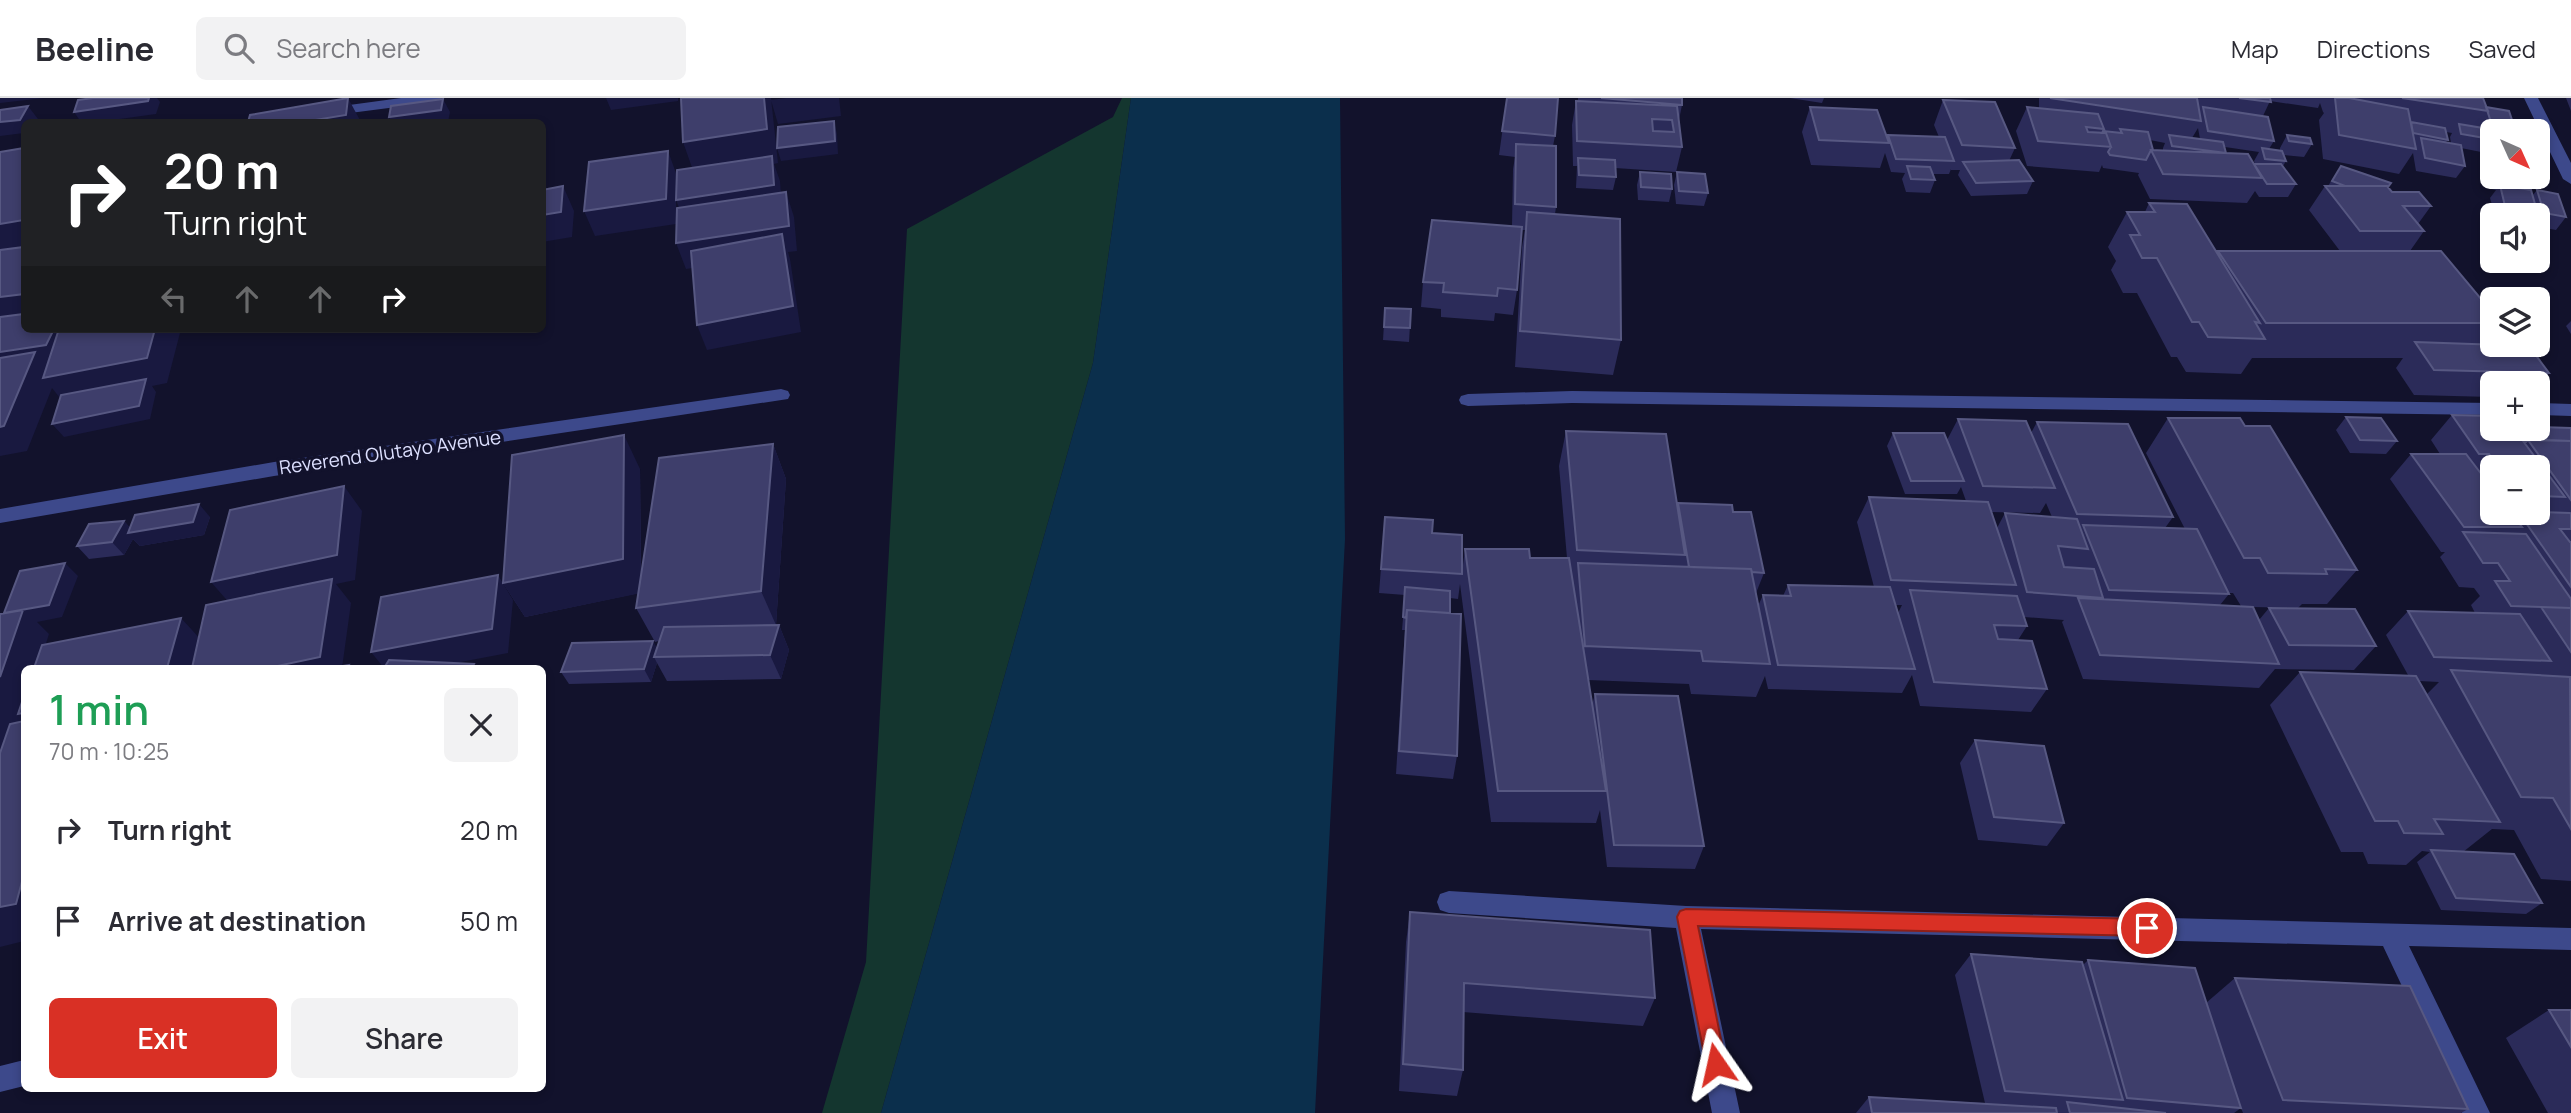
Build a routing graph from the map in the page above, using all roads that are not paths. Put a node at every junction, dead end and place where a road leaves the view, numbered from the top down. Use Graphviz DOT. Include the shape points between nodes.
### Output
graph roads {
  1 [pos="435,98"];
  2 [pos="2531,98"];
  3 [pos="311,114"];
  4 [pos="2571,179"];
  5 [pos="781,394"];
  6 [pos="1468,400"];
  7 [pos="2480,409"];
  8 [pos="2550,410"];
  9 [pos="2571,410"];
  10 [pos="0,516"];
  11 [pos="1450,902"];
  12 [pos="1686,917"];
  13 [pos="2390,933"];
  14 [pos="2571,939"];
  15 [pos="21,1074"];
  16 [pos="0,1079"];
  17 [pos="1726,1113"];
  18 [pos="2476,1113"];
  1 -- 3 [label="street"];
  2 -- 4 [label="street"];
  5 -- 10 [label="street, Reverend Olutayo Avenue" via="274,469"];
  6 -- 7 [label="street" via="1572,397"];
  8 -- 9 [label="street"];
  11 -- 12 [label="street"];
  12 -- 13 [label="street"];
  12 -- 17 [label="street"];
  13 -- 14 [label="street"];
  13 -- 18 [label="street"];
  15 -- 16 [label="street"];
}
